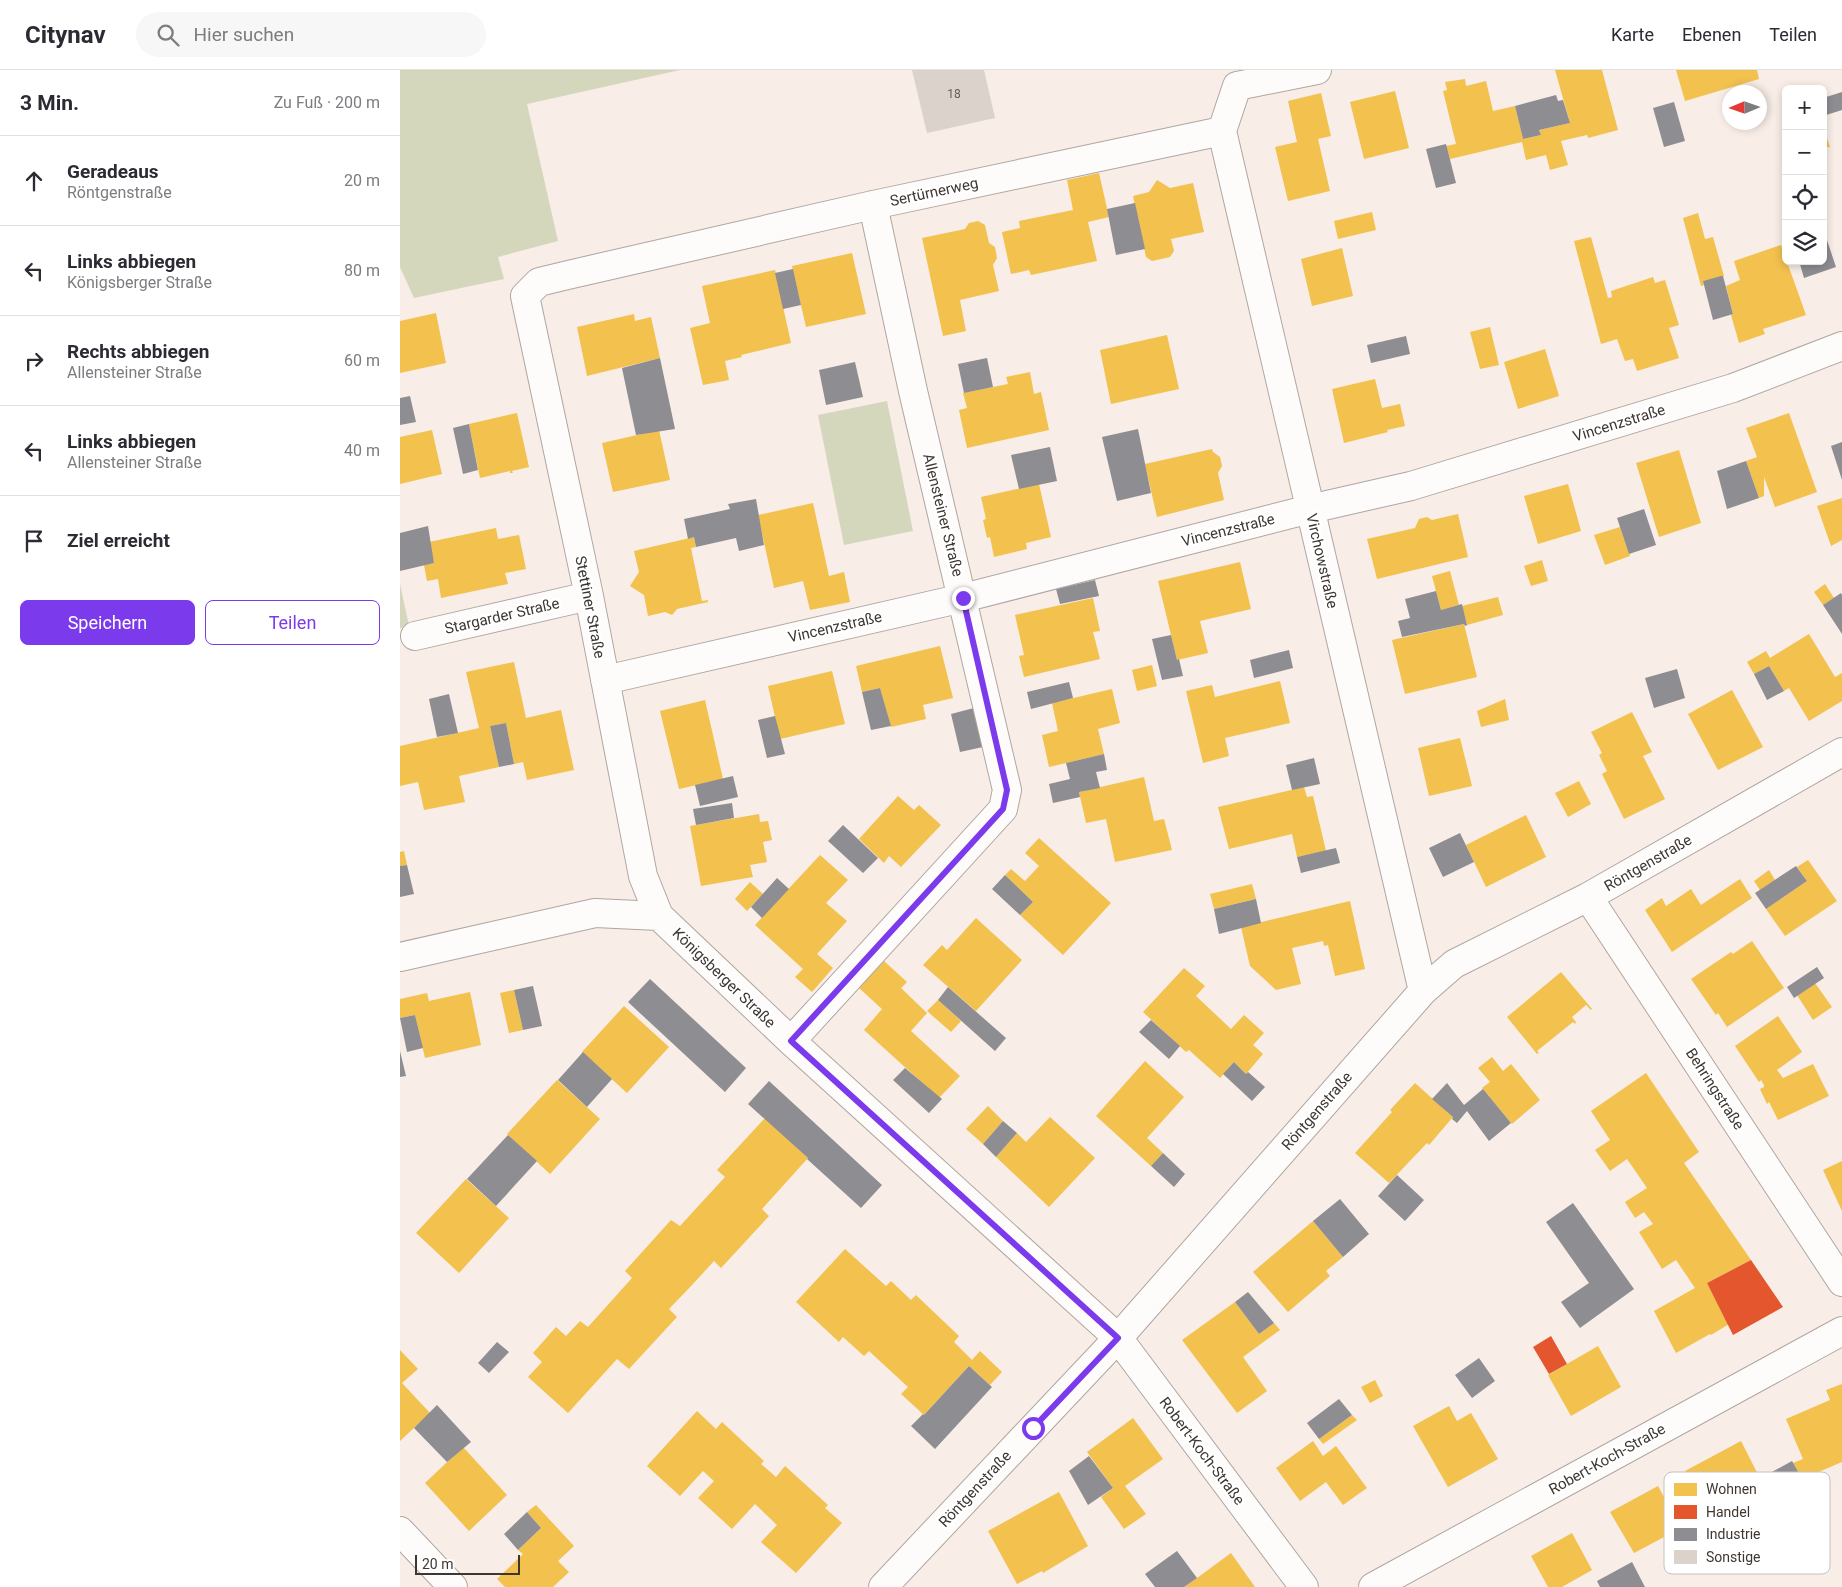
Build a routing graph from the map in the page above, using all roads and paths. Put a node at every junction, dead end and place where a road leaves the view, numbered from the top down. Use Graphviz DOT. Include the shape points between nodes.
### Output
graph roads {
  1 [pos="1317,70"];
  2 [pos="1222,131"];
  3 [pos="873,205"];
  4 [pos="525,296"];
  5 [pos="1842,346"];
  6 [pos="1310,509"];
  7 [pos="589,596"];
  8 [pos="963,598"];
  9 [pos="415,636"];
  10 [pos="605,680"];
  11 [pos="1842,752"];
  12 [pos="1588,897"];
  13 [pos="660,916"];
  14 [pos="400,957"];
  15 [pos="1423,991"];
  16 [pos="791,1041"];
  17 [pos="1842,1282"];
  18 [pos="1842,1331"];
  19 [pos="1118,1338"];
  20 [pos="400,1531"];
  21 [pos="453,1587"];
  22 [pos="883,1587"];
  23 [pos="1304,1587"];
  24 [pos="1373,1587"];
  1 -- 2 [label="street" via="1237,86"];
  2 -- 3 [label="street, Sertürnerweg"];
  2 -- 6 [label="street, Virchowstraße"];
  3 -- 4 [label="street, Sertürnerweg" via="539,282"];
  3 -- 8 [label="street, Allensteiner Straße" via="913,391"];
  4 -- 7 [label="street, Stettiner Straße"];
  5 -- 6 [label="street, Vincenzstraße" via="1732,388 1411,486"];
  6 -- 8 [label="street, Vincenzstraße"];
  6 -- 15 [label="street, Virchowstraße"];
  7 -- 9 [label="street, Stargarder Straße"];
  7 -- 10 [label="street, Stettiner Straße"];
  8 -- 10 [label="street, Vincenzstraße"];
  8 -- 16 [label="street, Allensteiner Straße" via="1007,790 1003,809"];
  10 -- 13 [label="street, Stettiner Straße" via="643,876"];
  11 -- 12 [label="street, Röntgenstraße"];
  12 -- 15 [label="street, Röntgenstraße" via="1454,964"];
  12 -- 17 [label="street, Behringstraße"];
  13 -- 14 [label="street, Königsberger Straße" via="595,913"];
  13 -- 16 [label="street, Königsberger Straße"];
  15 -- 19 [label="street, Röntgenstraße"];
  16 -- 19 [label="street, Königsberger Straße"];
  18 -- 24 [label="street, Robert-Koch-Straße"];
  19 -- 22 [label="street, Röntgenstraße"];
  19 -- 23 [label="street, Robert-Koch-Straße"];
  20 -- 21 [label="street"];
}
